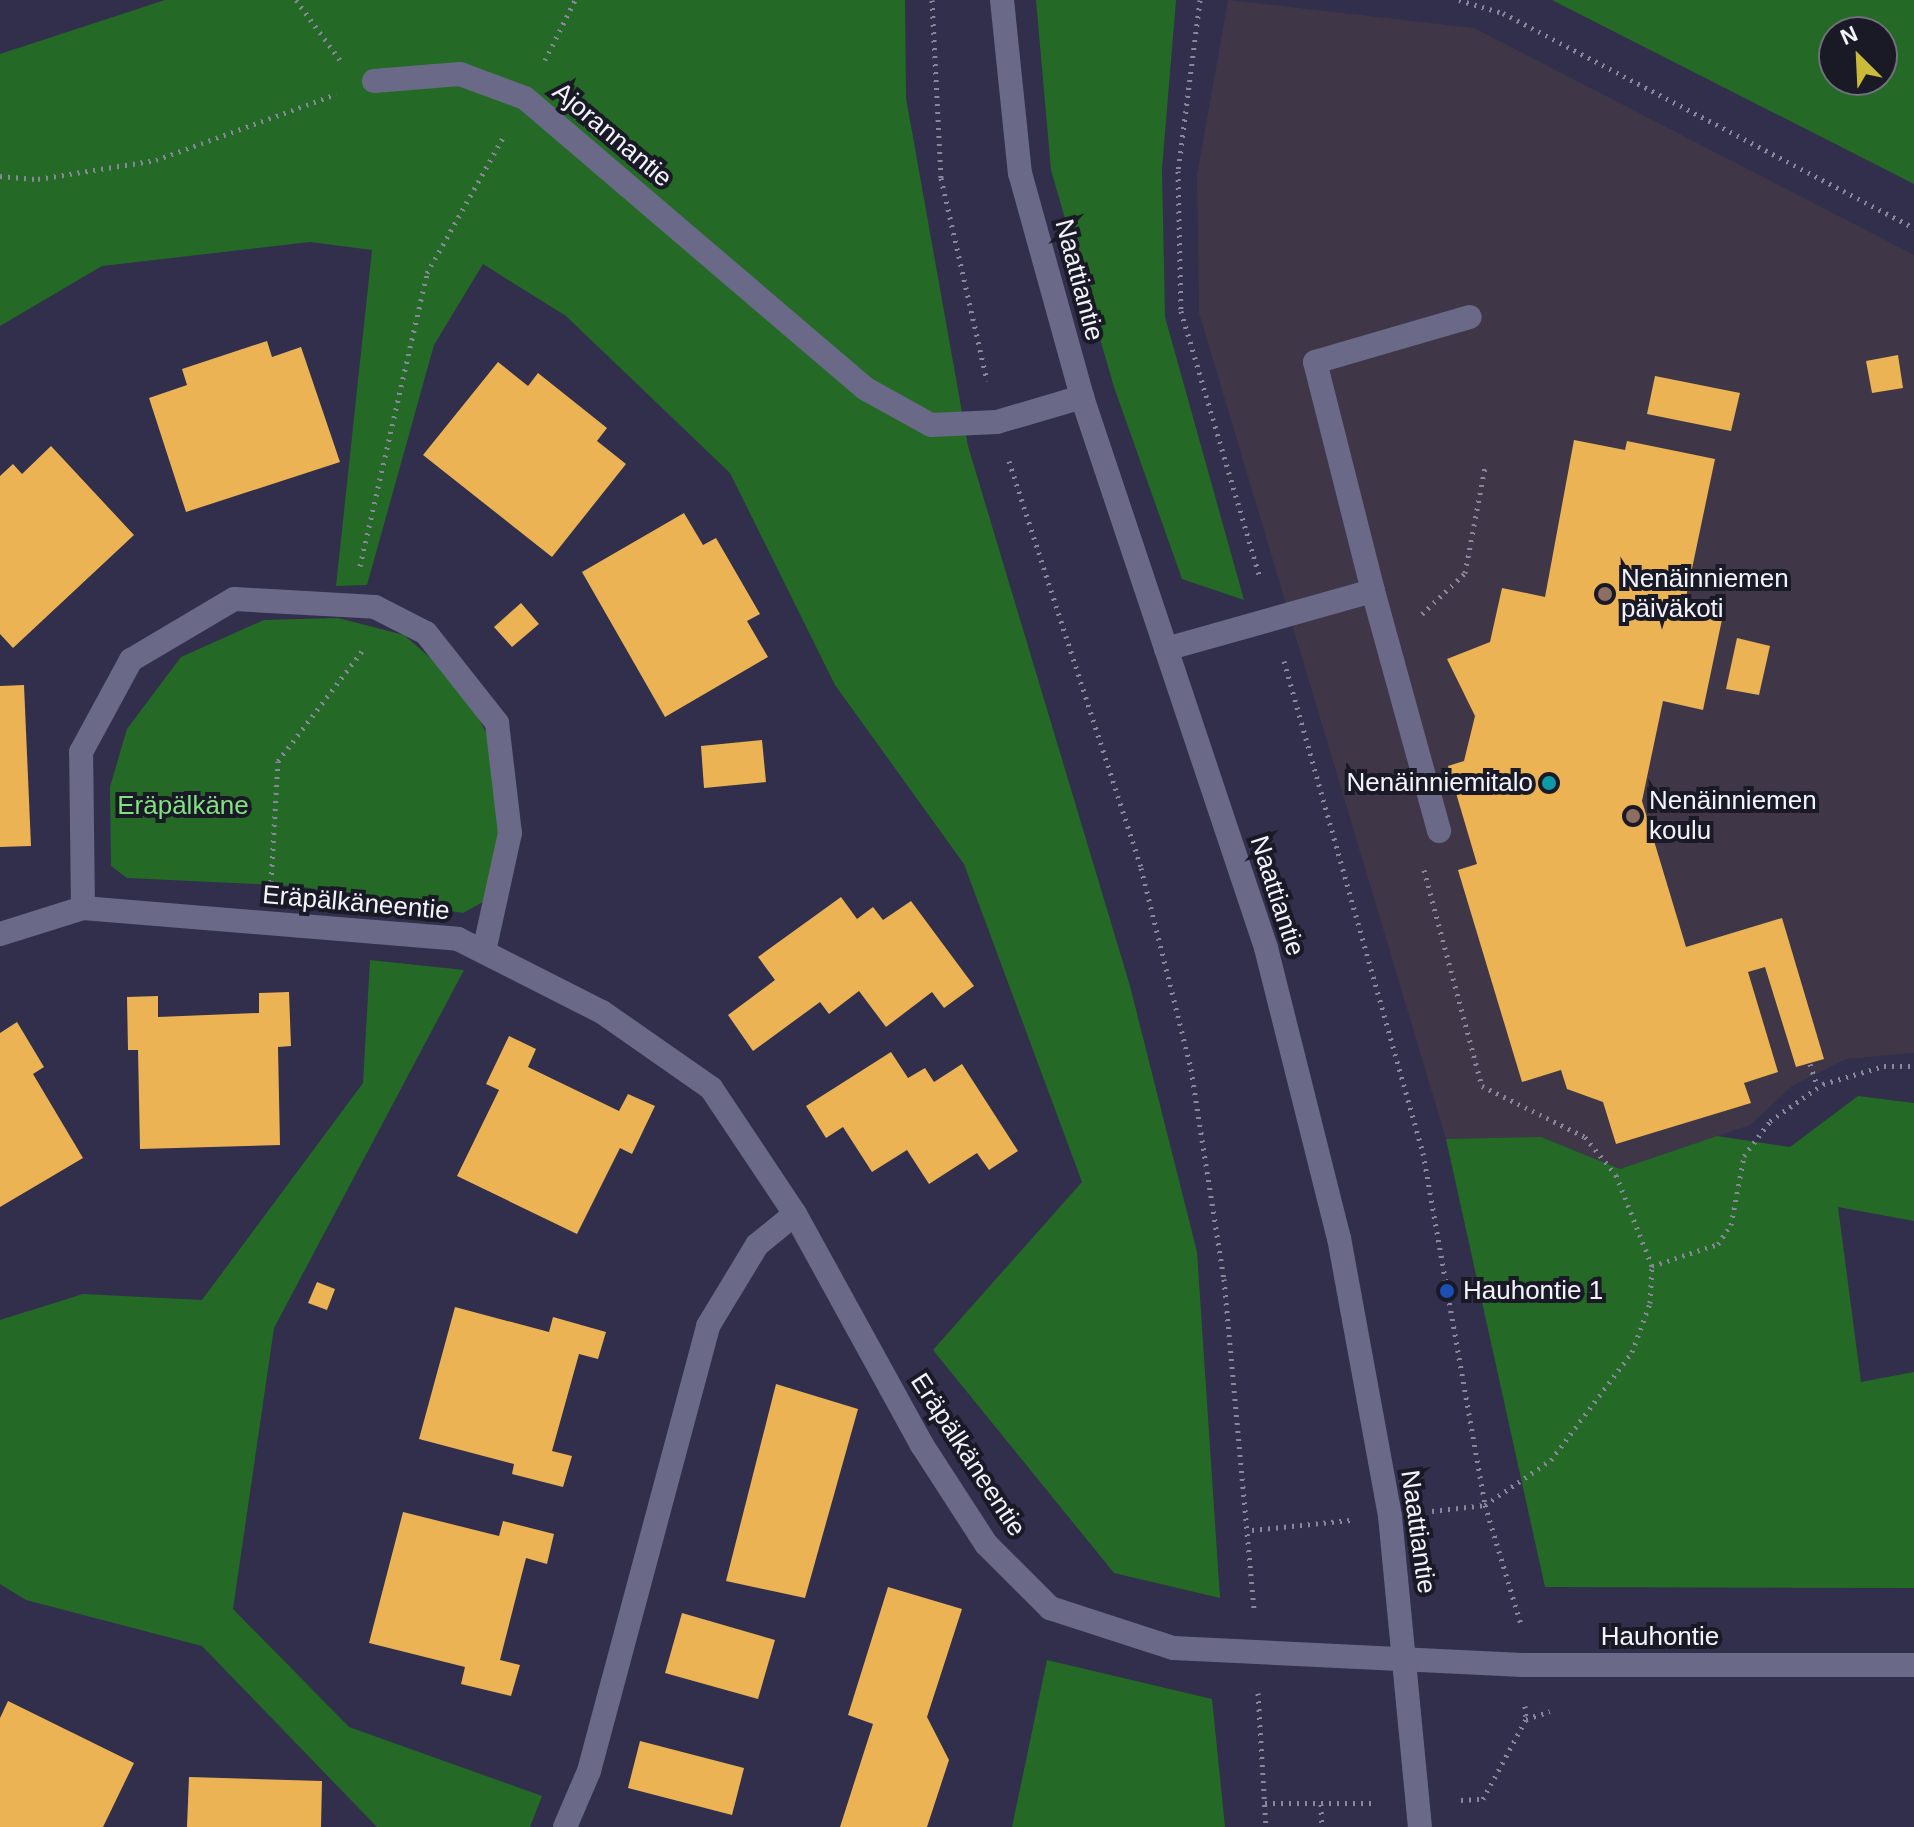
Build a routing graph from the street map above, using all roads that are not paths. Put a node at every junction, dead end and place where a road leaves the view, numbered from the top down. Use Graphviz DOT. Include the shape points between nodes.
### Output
graph roads {
  1 [pos="1002,0"];
  2 [pos="374,81"];
  3 [pos="1470,317"];
  4 [pos="1082,397"];
  5 [pos="1373,591"];
  6 [pos="1166,649"];
  7 [pos="1439,831"];
  8 [pos="83,908"];
  9 [pos="0,934"];
  10 [pos="484,951"];
  11 [pos="795,1214"];
  12 [pos="1406,1657"];
  13 [pos="1914,1665"];
  14 [pos="1420,1815"];
  15 [pos="565,1827"];
  1 -- 4 [label="street, Naattiantie" via="1020,173"];
  2 -- 4 [label="street, Ajorannantie" via="460,74 525,98 866,389 931,425 997,422"];
  3 -- 5 [label="street" via="1315,362"];
  4 -- 6 [label="street, Naattiantie"];
  5 -- 6 [label="street"];
  5 -- 7 [label="street"];
  6 -- 12 [label="street, Naattiantie" via="1266,948 1339,1238 1390,1516"];
  8 -- 9 [label="street, Eräpälkäneentie"];
  8 -- 10 [label="street, Eräpälkäneentie" via="458,939"];
  8 -- 10 [label="street" via="81,752 131,660 234,599 363,606 426,633 497,723 510,833"];
  10 -- 11 [label="street, Eräpälkäneentie" via="602,1012 711,1088"];
  11 -- 12 [label="street, Eräpälkäneentie" via="962,1507 986,1544 1050,1608 1173,1648"];
  11 -- 15 [label="street" via="757,1245 708,1326 589,1771"];
  12 -- 13 [label="street, Hauhontie" via="1523,1665"];
  12 -- 14 [label="street, Naattiantie"];
}
